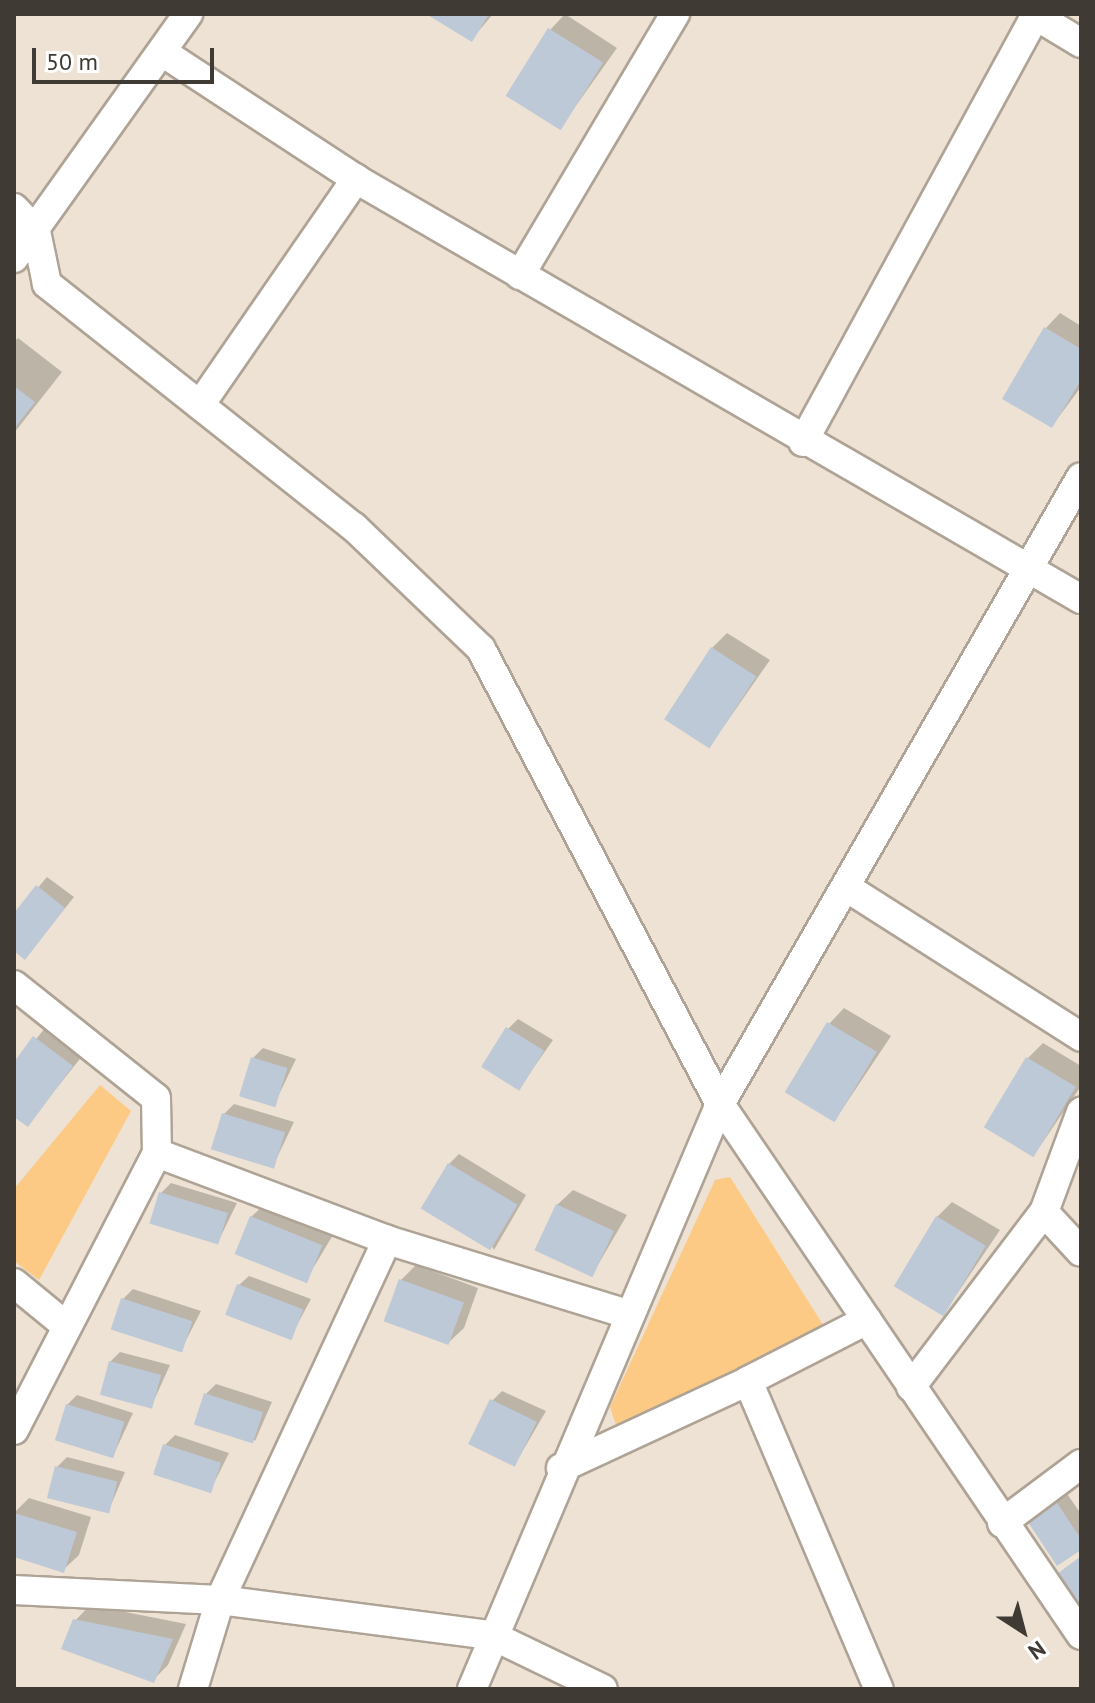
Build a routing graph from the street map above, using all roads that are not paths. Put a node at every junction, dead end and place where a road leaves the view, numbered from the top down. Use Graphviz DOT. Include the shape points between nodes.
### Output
graph roads {
  1 [pos="188,14"];
  2 [pos="675,14"];
  3 [pos="1035,15"];
  4 [pos="1081,43"];
  5 [pos="162,52"];
  6 [pos="356,179"];
  7 [pos="14,208"];
  8 [pos="36,231"];
  9 [pos="14,258"];
  10 [pos="520,275"];
  11 [pos="200,405"];
  12 [pos="803,442"];
  13 [pos="1081,477"];
  14 [pos="1029,569"];
  15 [pos="1081,599"];
  16 [pos="849,889"];
  17 [pos="14,985"];
  18 [pos="1081,1037"];
  19 [pos="720,1104"];
  20 [pos="1081,1112"];
  21 [pos="157,1153"];
  22 [pos="1044,1212"];
  23 [pos="387,1240"];
  24 [pos="1081,1252"];
  25 [pos="14,1283"];
  26 [pos="625,1313"];
  27 [pos="867,1320"];
  28 [pos="64,1324"];
  29 [pos="748,1381"];
  30 [pos="911,1387"];
  31 [pos="14,1430"];
  32 [pos="1081,1464"];
  33 [pos="561,1468"];
  34 [pos="1002,1523"];
  35 [pos="14,1590"];
  36 [pos="220,1600"];
  37 [pos="1080,1632"];
  38 [pos="491,1635"];
  39 [pos="193,1689"];
  40 [pos="472,1689"];
  41 [pos="603,1689"];
  42 [pos="879,1689"];
  1 -- 5 [label="street"];
  2 -- 10 [label="street"];
  3 -- 4 [label="street"];
  3 -- 12 [label="street"];
  5 -- 6 [label="street"];
  5 -- 8 [label="street"];
  6 -- 10 [label="street"];
  6 -- 11 [label="street"];
  7 -- 8 [label="street"];
  8 -- 9 [label="street"];
  8 -- 11 [label="street" via="47,284"];
  10 -- 12 [label="street"];
  11 -- 19 [label="street" via="354,527 481,649"];
  12 -- 14 [label="street"];
  13 -- 14 [label="street"];
  14 -- 15 [label="street"];
  14 -- 16 [label="street" via="960,678"];
  16 -- 18 [label="street"];
  16 -- 19 [label="street"];
  17 -- 21 [label="street" via="156,1098"];
  19 -- 26 [label="street"];
  19 -- 27 [label="street"];
  20 -- 22 [label="street"];
  21 -- 23 [label="street"];
  21 -- 28 [label="street"];
  22 -- 24 [label="street"];
  22 -- 30 [label="street"];
  23 -- 26 [label="street"];
  23 -- 36 [label="street"];
  25 -- 28 [label="street"];
  26 -- 33 [label="street"];
  27 -- 29 [label="street"];
  27 -- 30 [label="street"];
  28 -- 31 [label="street"];
  29 -- 33 [label="street"];
  29 -- 42 [label="street"];
  30 -- 34 [label="street"];
  32 -- 34 [label="street"];
  33 -- 38 [label="street"];
  34 -- 37 [label="street"];
  35 -- 36 [label="street"];
  36 -- 38 [label="street"];
  36 -- 39 [label="street"];
  38 -- 40 [label="street"];
  38 -- 41 [label="street"];
}
